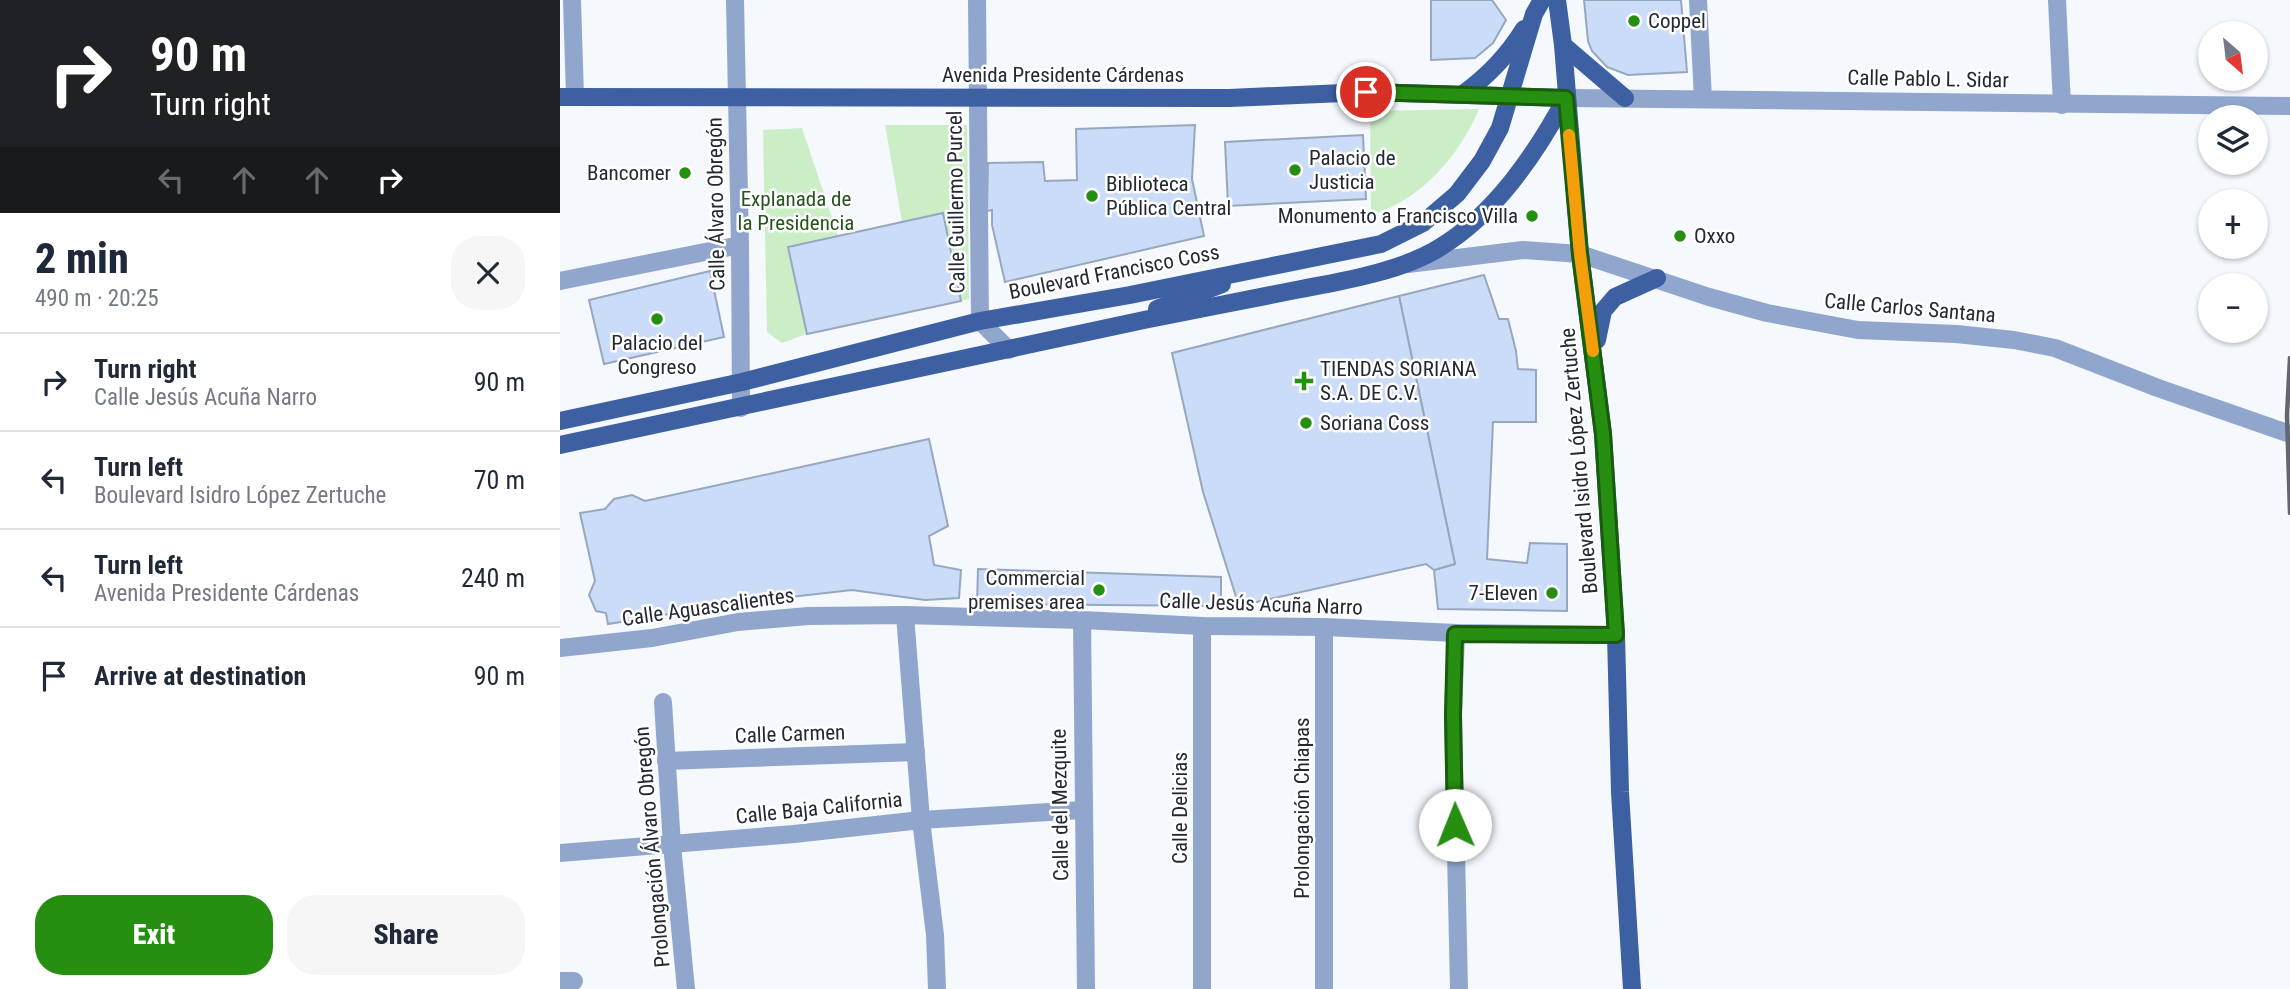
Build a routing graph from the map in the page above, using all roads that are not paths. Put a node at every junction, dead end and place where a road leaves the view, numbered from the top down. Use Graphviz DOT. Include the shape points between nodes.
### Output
graph roads {
  1 [pos="572,0"];
  2 [pos="735,0"];
  3 [pos="976,0"];
  4 [pos="1557,0"];
  5 [pos="1698,0"];
  6 [pos="2057,0"];
  7 [pos="1538,7"];
  8 [pos="1563,45"];
  9 [pos="1463,94"];
  10 [pos="567,97"];
  11 [pos="1510,97"];
  12 [pos="2062,97"];
  13 [pos="737,98"];
  14 [pos="977,98"];
  15 [pos="1566,98"];
  16 [pos="1625,99"];
  17 [pos="1703,99"];
  18 [pos="2290,106"];
  19 [pos="740,246"];
  20 [pos="1580,254"];
  21 [pos="1271,264"];
  22 [pos="1396,266"];
  23 [pos="1657,278"];
  24 [pos="560,281"];
  25 [pos="1130,295"];
  26 [pos="980,321"];
  27 [pos="1142,321"];
  28 [pos="1062,338"];
  29 [pos="1009,350"];
  30 [pos="1594,354"];
  31 [pos="742,382"];
  32 [pos="741,408"];
  33 [pos="560,421"];
  34 [pos="2290,434"];
  35 [pos="560,444"];
  36 [pos="905,615"];
  37 [pos="1082,620"];
  38 [pos="1202,626"];
  39 [pos="1324,627"];
  40 [pos="1455,634"];
  41 [pos="1616,635"];
  42 [pos="560,648"];
  43 [pos="663,702"];
  44 [pos="916,752"];
  45 [pos="666,761"];
  46 [pos="1082,810"];
  47 [pos="921,820"];
  48 [pos="672,845"];
  49 [pos="560,853"];
  50 [pos="687,989"];
  51 [pos="937,989"];
  52 [pos="1086,989"];
  53 [pos="1202,989"];
  54 [pos="1324,989"];
  55 [pos="1459,989"];
  56 [pos="1632,989"];
  1 -- 10 [label="street"];
  2 -- 13 [label="street, Calle Álvaro Obregón"];
  3 -- 14 [label="street, Calle Guillermo Purcel"];
  4 -- 8 [label="main road, Boulevard Isidro López Zertuche"];
  5 -- 17 [label="street"];
  6 -- 12 [label="street"];
  7 -- 9 [label="main road" via="1515,43"];
  7 -- 11 [label="main road, Boulevard Francisco Coss"];
  8 -- 15 [label="main road, Boulevard Isidro López Zertuche"];
  8 -- 16 [label="main road"];
  9 -- 11 [label="main road, Avenida Presidente Cárdenas"];
  9 -- 14 [label="main road, Avenida Presidente Cárdenas"];
  10 -- 13 [label="main road, Avenida Presidente Cárdenas"];
  11 -- 15 [label="main road, Avenida Presidente Cárdenas"];
  11 -- 21 [label="main road, Boulevard Francisco Coss" via="1482,161 1457,194 1423,223 1381,244"];
  12 -- 17 [label="street, Calle Pablo L. Sidar" via="1975,102"];
  12 -- 18 [label="street, Calle Pablo L. Sidar"];
  13 -- 14 [label="main road, Avenida Presidente Cárdenas"];
  13 -- 19 [label="street, Calle Álvaro Obregón"];
  14 -- 26 [label="street, Calle Guillermo Purcel"];
  15 -- 16 [label="street, Calle Pablo L. Sidar"];
  15 -- 20 [label="main road, Boulevard Isidro López Zertuche"];
  15 -- 22 [label="main road" via="1530,155 1477,220 1437,249"];
  16 -- 17 [label="street, Calle Pablo L. Sidar"];
  19 -- 24 [label="street"];
  19 -- 31 [label="street, Calle Álvaro Obregón"];
  20 -- 22 [label="street, Calle Carlos Santana" via="1523,250"];
  20 -- 23 [label="street, Calle Carlos Santana"];
  20 -- 30 [label="main road, Boulevard Isidro López Zertuche"];
  21 -- 25 [label="main road, Boulevard Francisco Coss"];
  21 -- 27 [label="main road" via="1156,309"];
  22 -- 27 [label="main road"];
  23 -- 30 [label="main road" via="1608,304"];
  23 -- 34 [label="street, Calle Carlos Santana" via="1709,297 1818,323 1879,332 2014,340 2055,348"];
  25 -- 26 [label="main road, Boulevard Francisco Coss"];
  25 -- 28 [label="main road" via="1129,313"];
  26 -- 29 [label="street, Calle Guillermo Purcel"];
  26 -- 31 [label="main road, Boulevard Francisco Coss"];
  27 -- 28 [label="main road"];
  28 -- 29 [label="main road"];
  29 -- 32 [label="main road"];
  30 -- 41 [label="main road, Boulevard Isidro López Zertuche"];
  31 -- 32 [label="street, Calle Álvaro Obregón"];
  31 -- 33 [label="main road, Boulevard Francisco Coss"];
  32 -- 35 [label="main road"];
  36 -- 37 [label="street, Calle Jesús Acuña Narro"];
  36 -- 42 [label="street, Calle Aguascalientes" via="738,622"];
  36 -- 44 [label="street"];
  37 -- 38 [label="street, Calle Jesús Acuña Narro"];
  37 -- 46 [label="street, Calle del Mezquite"];
  38 -- 39 [label="street, Calle Jesús Acuña Narro"];
  38 -- 53 [label="street, Calle Delicias"];
  39 -- 40 [label="street, Calle Jesús Acuña Narro"];
  39 -- 54 [label="street, Prolongación Chiapas"];
  40 -- 41 [label="street, Calle Jesús Acuña Narro"];
  40 -- 55 [label="street"];
  41 -- 56 [label="main road, Boulevard Isidro López Zertuche"];
  43 -- 45 [label="street, Prolongación Álvaro Obregón"];
  44 -- 45 [label="street, Calle Carmen"];
  44 -- 47 [label="street"];
  45 -- 48 [label="street, Prolongación Álvaro Obregón"];
  46 -- 47 [label="street, Calle Baja California"];
  46 -- 52 [label="street, Calle del Mezquite"];
  47 -- 48 [label="street, Calle Baja California"];
  47 -- 51 [label="street"];
  48 -- 49 [label="street, Calle Baja California"];
  48 -- 50 [label="street, Prolongación Álvaro Obregón"];
}
